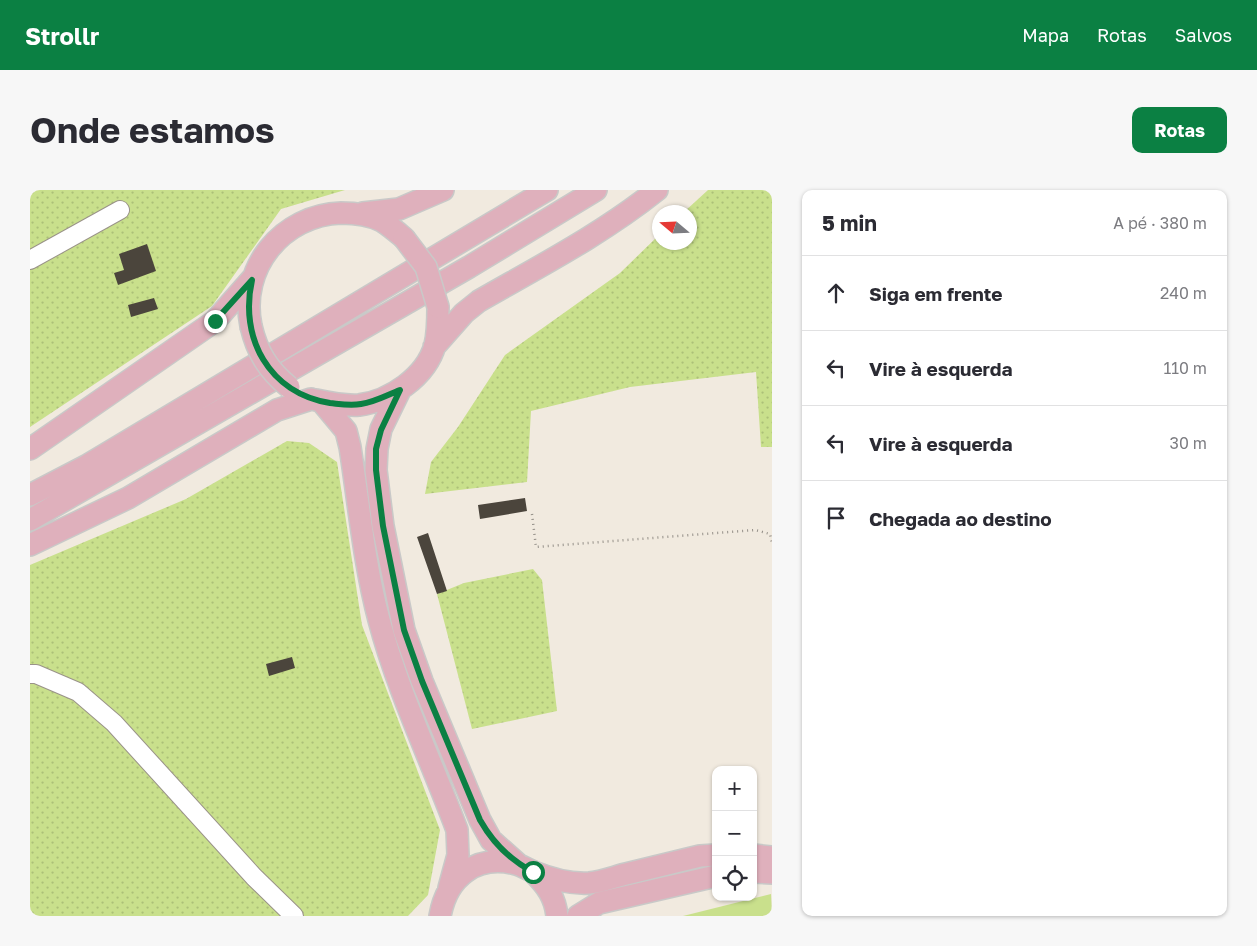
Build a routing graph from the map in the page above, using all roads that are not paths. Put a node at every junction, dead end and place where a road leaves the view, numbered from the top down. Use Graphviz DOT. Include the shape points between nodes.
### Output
graph roads {
  1 [pos="443,190"];
  2 [pos="547,190"];
  3 [pos="596,190"];
  4 [pos="657,190"];
  5 [pos="120,210"];
  6 [pos="359,214"];
  7 [pos="30,260"];
  8 [pos="252,280"];
  9 [pos="434,346"];
  10 [pos="400,390"];
  11 [pos="316,400"];
  12 [pos="30,449"];
  13 [pos="30,495"];
  14 [pos="30,520"];
  15 [pos="30,545"];
  16 [pos="30,674"];
  17 [pos="772,853"];
  18 [pos="757,854"];
  19 [pos="712,855"];
  20 [pos="757,855"];
  21 [pos="772,857"];
  22 [pos="526,868"];
  23 [pos="757,872"];
  24 [pos="772,873"];
  25 [pos="712,877"];
  26 [pos="440,905"];
  27 [pos="601,909"];
  28 [pos="294,916"];
  29 [pos="557,916"];
  30 [pos="578,916"];
  1 -- 6 [label="main road" via="400,208"];
  2 -- 13 [label="main road" via="86,466"];
  3 -- 14 [label="main road" via="469,267"];
  4 -- 9 [label="main road" via="588,239 479,301"];
  5 -- 7 [label="street"];
  6 -- 8 [label="main road" via="328,214 292,227 266,252"];
  6 -- 9 [label="main road, bridge" via="381,221 404,238 426,267 438,306"];
  8 -- 11 [label="main road, bridge" via="248,298 250,326 260,356 289,387"];
  8 -- 12 [label="main road" via="215,321"];
  9 -- 10 [label="main road" via="426,362"];
  10 -- 11 [label="main road" via="360,404 343,405"];
  10 -- 22 [label="main road" via="381,430 376,449 376,470 383,526 404,630 480,820 491,840"];
  11 -- 15 [label="main road" via="277,410 128,498"];
  11 -- 26 [label="main road" via="346,431 368,575 379,620 393,667 457,830 458,855"];
  16 -- 28 [label="street" via="78,692 114,723 254,877"];
  17 -- 18 [label="street"];
  19 -- 22 [label="main road" via="590,883 565,882"];
  20 -- 21 [label="main road"];
  22 -- 26 [label="main road" via="499,861 480,864 462,874"];
  22 -- 29 [label="main road" via="547,886 556,903"];
  23 -- 24 [label="main road"];
  25 -- 27 [label="main road"];
  27 -- 30 [label="main road"];
}
